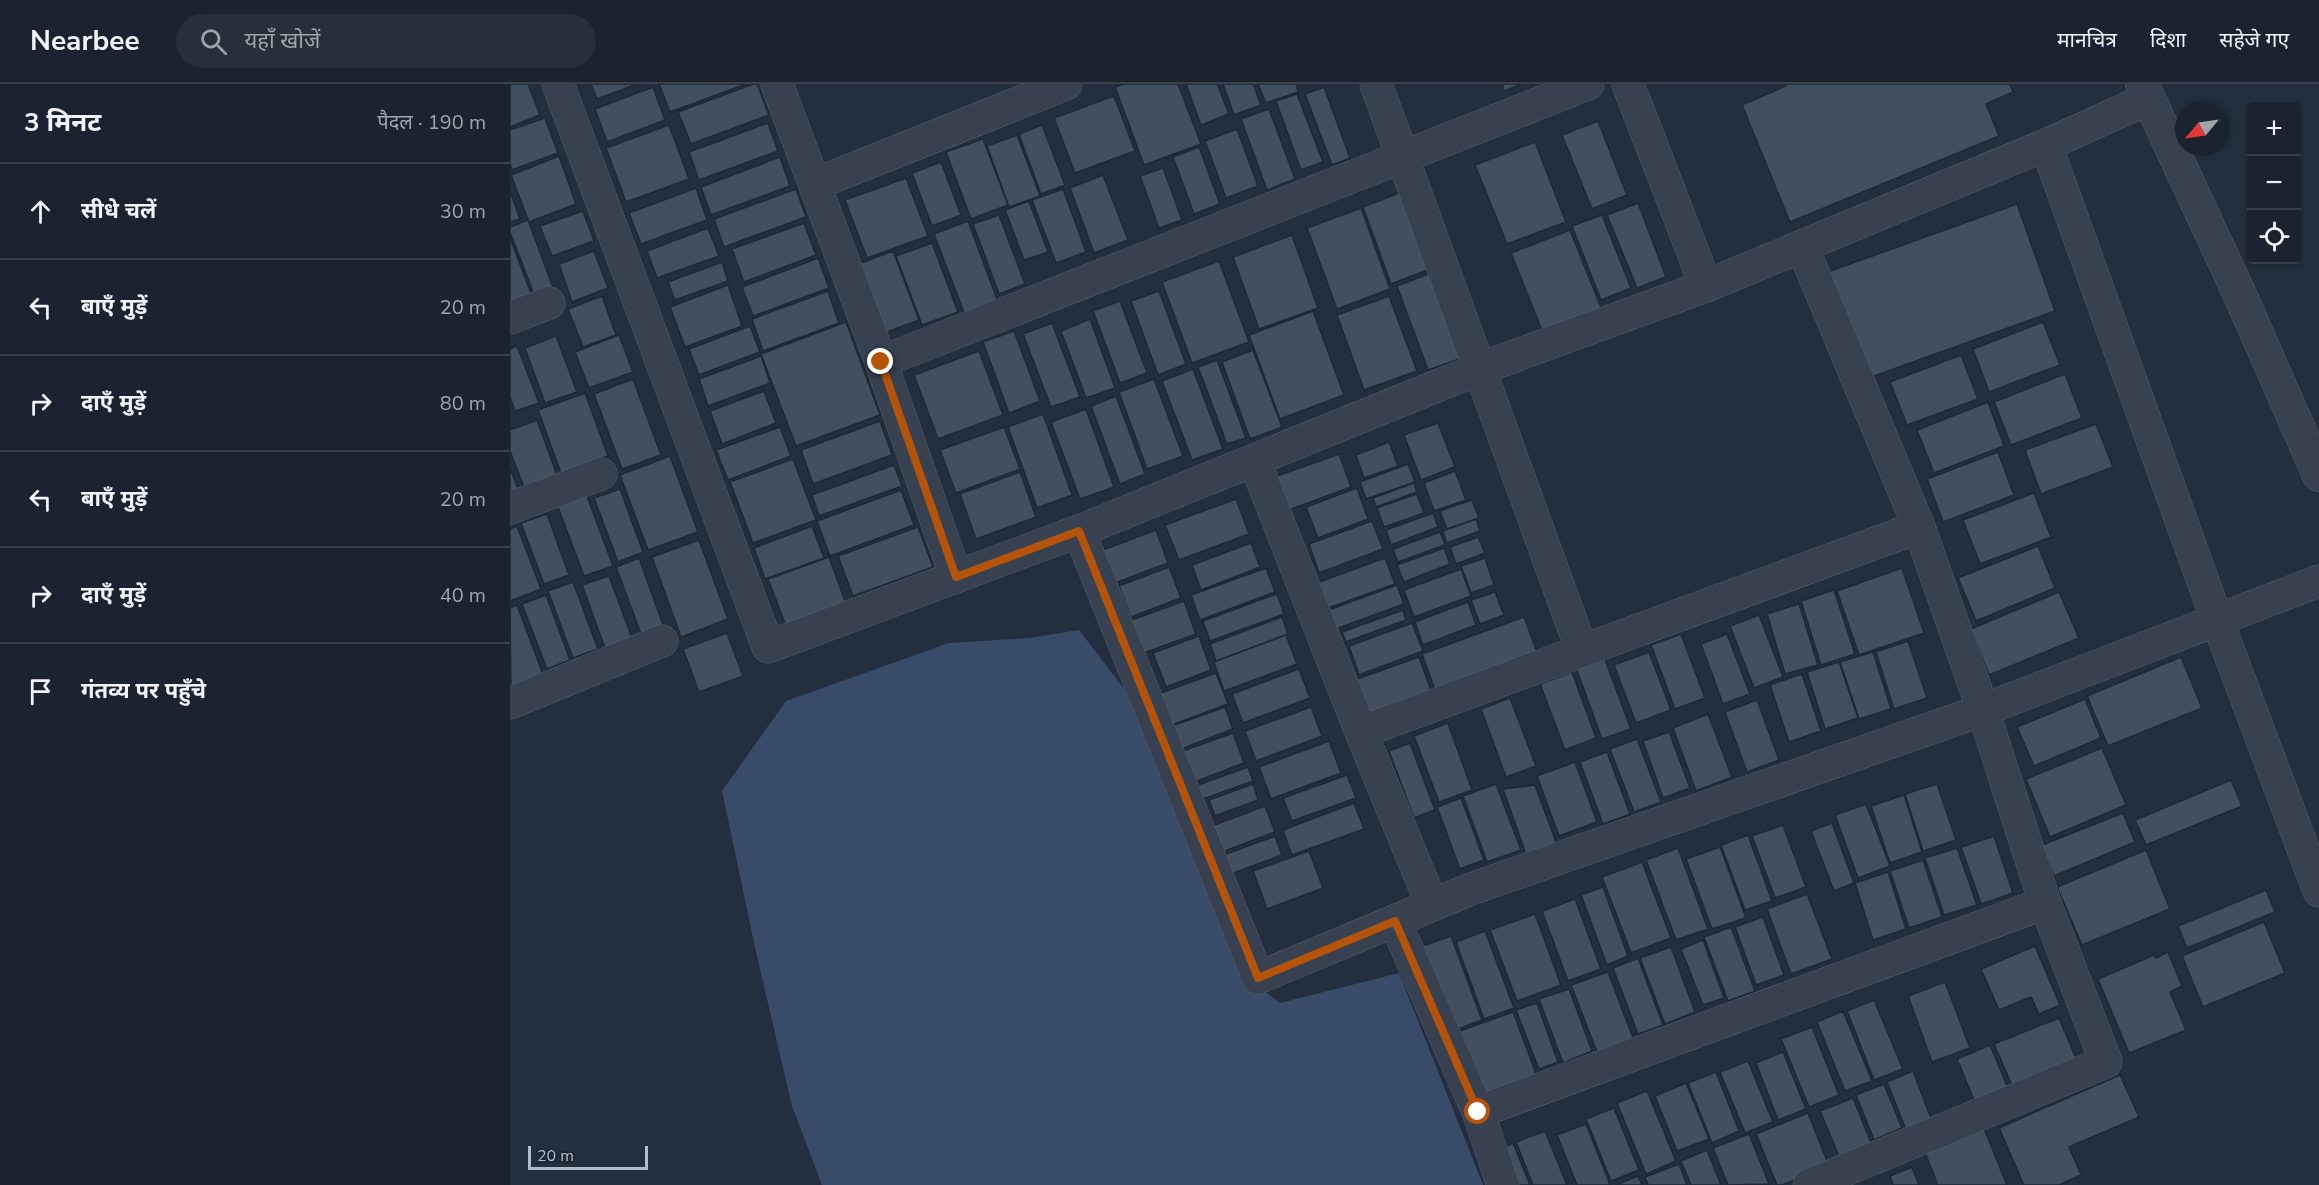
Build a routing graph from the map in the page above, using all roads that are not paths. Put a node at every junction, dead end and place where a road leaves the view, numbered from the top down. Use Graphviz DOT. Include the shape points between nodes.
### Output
graph roads {
  1 [pos="558,84"];
  2 [pos="777,84"];
  3 [pos="1066,84"];
  4 [pos="1376,84"];
  5 [pos="1588,84"];
  6 [pos="1628,84"];
  7 [pos="2145,91"];
  8 [pos="2046,145"];
  9 [pos="1403,158"];
  10 [pos="815,184"];
  11 [pos="1802,246"];
  12 [pos="1706,286"];
  13 [pos="549,303"];
  14 [pos="510,318"];
  15 [pos="881,362"];
  16 [pos="1479,369"];
  17 [pos="1254,460"];
  18 [pos="602,474"];
  19 [pos="2319,475"];
  20 [pos="510,508"];
  21 [pos="1919,527"];
  22 [pos="1079,531"];
  23 [pos="956,577"];
  24 [pos="2319,581"];
  25 [pos="2217,620"];
  26 [pos="662,641"];
  27 [pos="1582,651"];
  28 [pos="510,703"];
  29 [pos="1983,710"];
  30 [pos="1361,732"];
  31 [pos="2319,891"];
  32 [pos="2045,903"];
  33 [pos="1432,905"];
  34 [pos="1395,921"];
  35 [pos="1478,1112"];
  36 [pos="1503,1185"];
  37 [pos="1809,1185"];
  1 -- 23 [label="street" via="768,647"];
  2 -- 10 [label="street"];
  3 -- 10 [label="street"];
  4 -- 9 [label="street"];
  5 -- 9 [label="street"];
  6 -- 12 [label="street"];
  7 -- 8 [label="street"];
  7 -- 19 [label="street"];
  8 -- 11 [label="street"];
  8 -- 25 [label="street"];
  9 -- 15 [label="street"];
  9 -- 16 [label="street"];
  10 -- 15 [label="street"];
  11 -- 12 [label="street"];
  11 -- 21 [label="street"];
  12 -- 16 [label="street"];
  13 -- 14 [label="street"];
  15 -- 23 [label="street"];
  16 -- 17 [label="street"];
  16 -- 27 [label="street"];
  17 -- 22 [label="street"];
  17 -- 30 [label="street"];
  18 -- 20 [label="street"];
  21 -- 27 [label="street"];
  21 -- 29 [label="street"];
  22 -- 23 [label="street"];
  22 -- 34 [label="street" via="1258,978"];
  24 -- 25 [label="street"];
  25 -- 29 [label="street"];
  25 -- 31 [label="street"];
  26 -- 28 [label="street"];
  27 -- 30 [label="street"];
  29 -- 32 [label="street"];
  29 -- 33 [label="street"];
  30 -- 33 [label="street"];
  32 -- 35 [label="street"];
  32 -- 37 [label="street" via="2106,1062"];
  33 -- 34 [label="street"];
  34 -- 35 [label="street"];
  35 -- 36 [label="street"];
}
